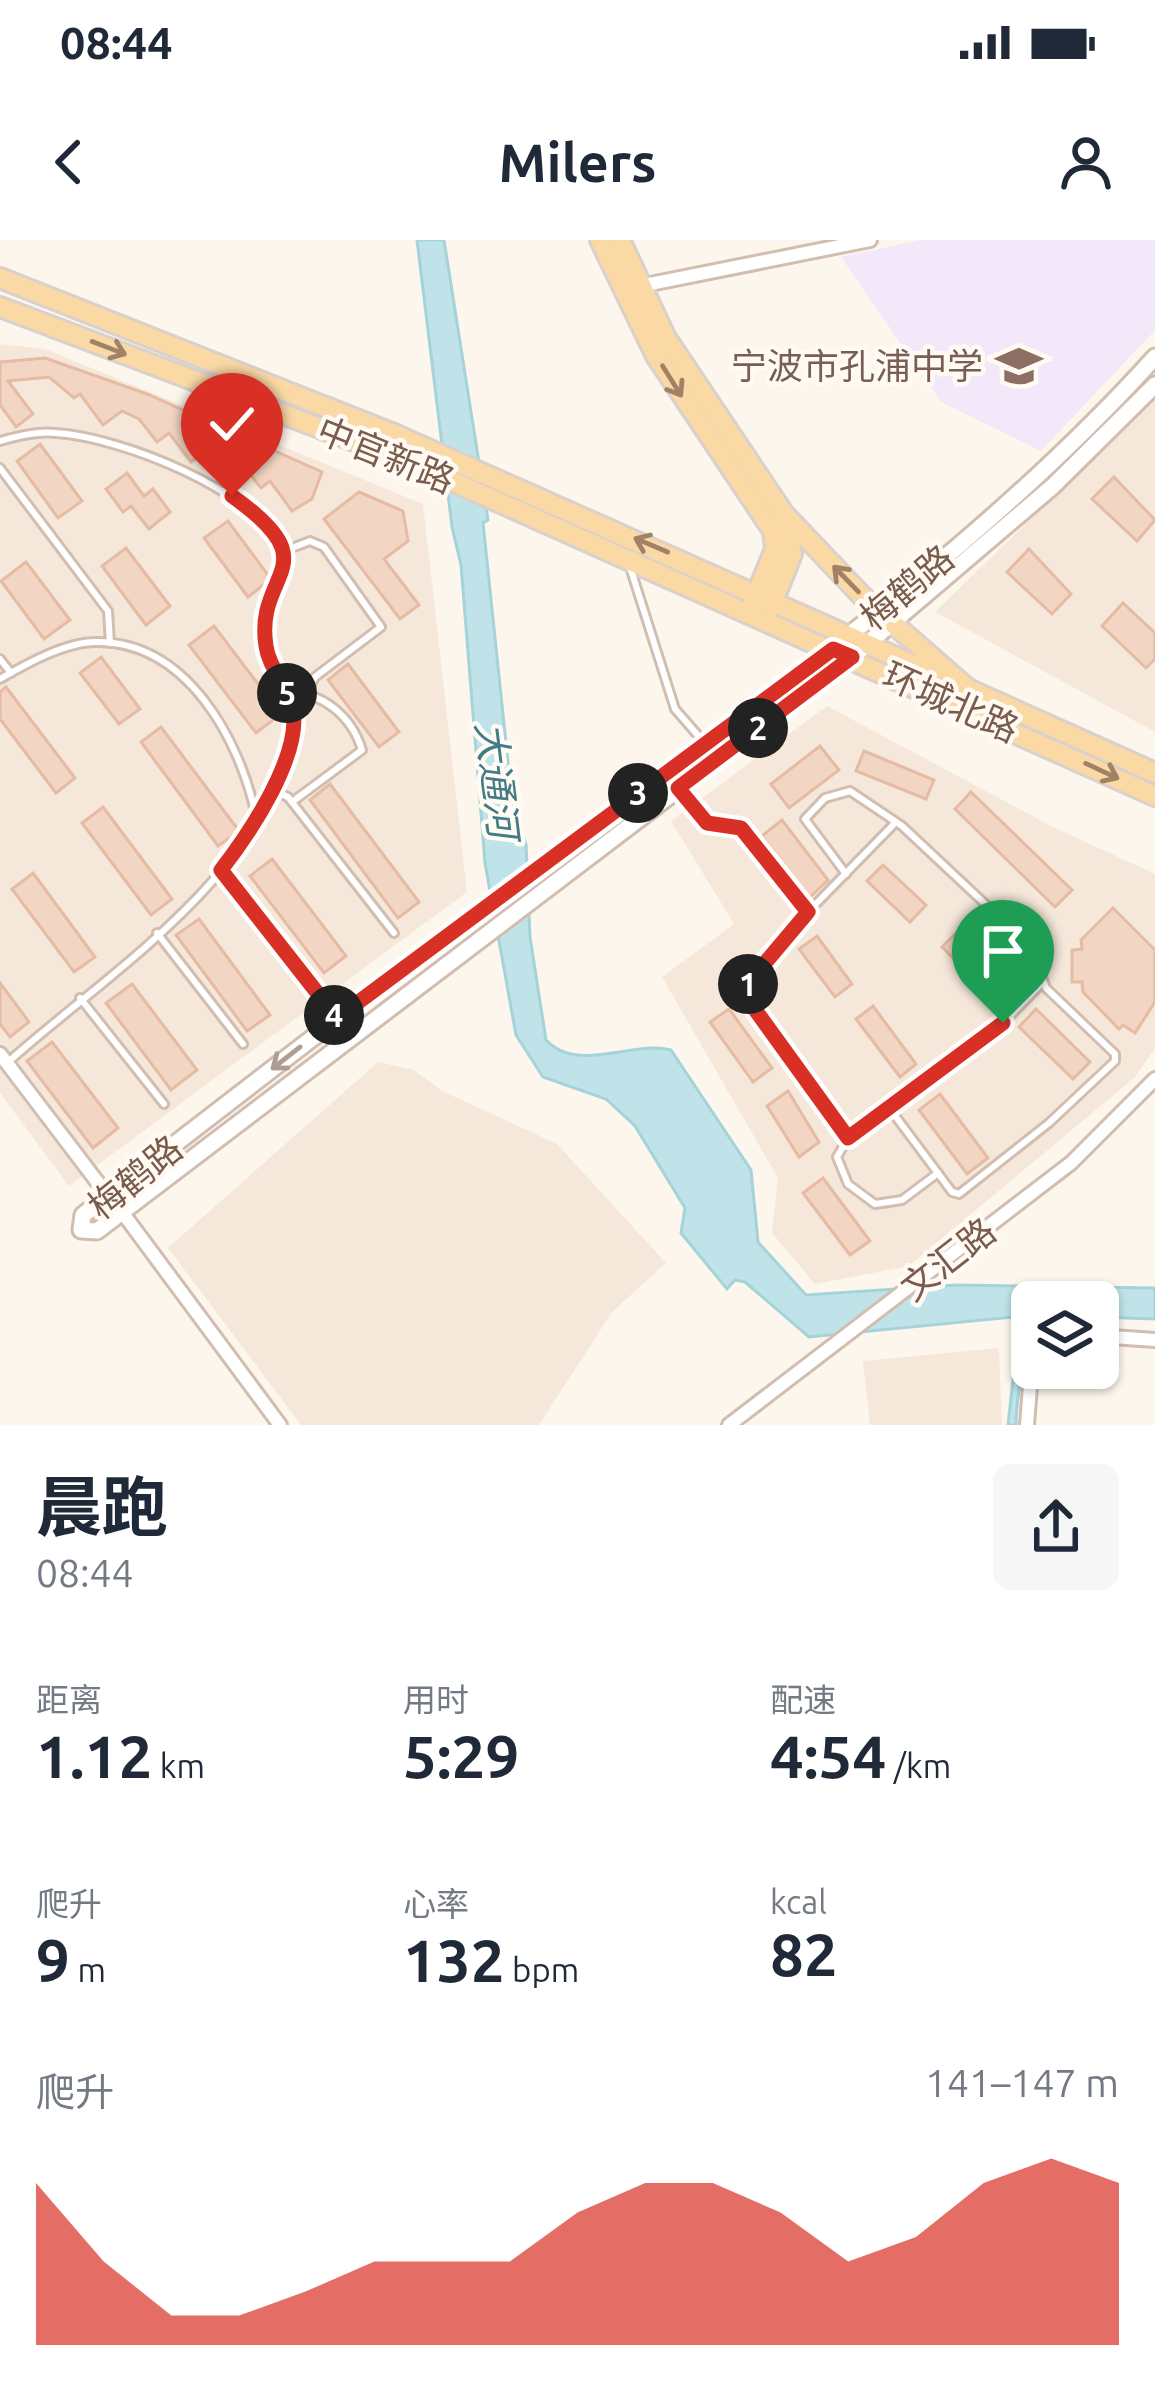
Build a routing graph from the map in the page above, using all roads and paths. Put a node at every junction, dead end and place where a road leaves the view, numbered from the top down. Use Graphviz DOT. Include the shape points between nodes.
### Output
graph roads {
  1 [pos="600,240"];
  2 [pos="620,240"];
  3 [pos="870,240"];
  4 [pos="0,278"];
  5 [pos="631,289"];
  6 [pos="0,307"];
  7 [pos="1155,357"];
  8 [pos="1155,385"];
  9 [pos="0,441"];
  10 [pos="0,468"];
  11 [pos="784,514"];
  12 [pos="284,551"];
  13 [pos="627,558"];
  14 [pos="766,596"];
  15 [pos="758,615"];
  16 [pos="886,616"];
  17 [pos="859,639"];
  18 [pos="110,643"];
  19 [pos="842,653"];
  20 [pos="0,659"];
  21 [pos="11,673"];
  22 [pos="0,680"];
  23 [pos="968,689"];
  24 [pos="307,692"];
  25 [pos="287,694"];
  26 [pos="705,743"];
  27 [pos="1155,773"];
  28 [pos="678,788"];
  29 [pos="273,790"];
  30 [pos="1155,796"];
  31 [pos="292,802"];
  32 [pos="257,819"];
  33 [pos="896,822"];
  34 [pos="221,870"];
  35 [pos="846,874"];
  36 [pos="808,912"];
  37 [pos="157,933"];
  38 [pos="394,933"];
  39 [pos="1042,982"];
  40 [pos="80,998"];
  41 [pos="337,1018"];
  42 [pos="243,1044"];
  43 [pos="3,1058"];
  44 [pos="1155,1079"];
  45 [pos="164,1104"];
  46 [pos="890,1109"];
  47 [pos="848,1138"];
  48 [pos="938,1173"];
  49 [pos="108,1196"];
  50 [pos="122,1212"];
  51 [pos="1119,1337"];
  52 [pos="1155,1340"];
  53 [pos="1030,1389"];
  54 [pos="280,1425"];
  55 [pos="729,1425"];
  56 [pos="1027,1425"];
  1 -- 5 [label="main road, 环城北路"];
  2 -- 5 [label="main road, 环城北路"];
  3 -- 5 [label="street"];
  14 -- 4 [label="main road, 中官新路, one-way" via="394,434"];
  5 -- 11 [label="main road, 环城北路"];
  5 -- 14 [label="main road, 环城北路, one-way" via="719,457 773,531"];
  6 -- 13 [label="main road, 中官新路, one-way" via="407,461"];
  7 -- 16 [label="street, 梅鹤路" via="1085,435"];
  8 -- 16 [label="street, 梅鹤路" via="1067,472"];
  9 -- 12 [label="lane" via="51,432 149,458 244,505"];
  10 -- 18 [label="lane" via="108,611"];
  11 -- 14 [label="main road, 环城北路" via="792,554"];
  16 -- 11 [label="main road, 环城北路, one-way"];
  12 -- 24 [label="lane" via="310,541 324,548 381,628 315,677"];
  12 -- 25 [label="lane" via="266,646"];
  13 -- 15 [label="main road, 中官新路"];
  13 -- 26 [label="lane" via="675,709"];
  14 -- 15 [label="main road, 环城北路"];
  14 -- 17 [label="main road, 环城北路"];
  15 -- 19 [label="main road, 环城北路"];
  16 -- 17 [label="street, 梅鹤路"];
  16 -- 23 [label="main road, 环城北路"];
  17 -- 19 [label="street, 梅鹤路"];
  17 -- 23 [label="main road, 环城北路"];
  18 -- 21 [label="lane" via="92,641"];
  18 -- 32 [label="lane" via="146,653 211,709 248,774"];
  19 -- 26 [label="street, 梅鹤路"];
  19 -- 28 [label="street, 梅鹤路"];
  19 -- 30 [label="main road, 环城北路, one-way"];
  20 -- 21 [label="lane"];
  21 -- 22 [label="lane"];
  23 -- 27 [label="main road, 环城北路"];
  24 -- 25 [label="lane"];
  24 -- 31 [label="lane" via="343,717 362,750"];
  25 -- 29 [label="lane" via="294,723"];
  26 -- 41 [label="street, 梅鹤路"];
  28 -- 36 [label="lane" via="707,823 741,828"];
  28 -- 50 [label="street, 梅鹤路"];
  29 -- 31 [label="lane"];
  29 -- 32 [label="lane"];
  31 -- 38 [label="lane"];
  32 -- 34 [label="lane"];
  33 -- 35 [label="lane"];
  33 -- 35 [label="lane" via="850,791 808,812"];
  33 -- 39 [label="lane" via="1030,946"];
  34 -- 37 [label="lane"];
  34 -- 41 [label="lane"];
  35 -- 36 [label="lane"];
  36 -- 47 [label="lane" via="745,990"];
  37 -- 40 [label="lane"];
  37 -- 42 [label="lane"];
  39 -- 46 [label="lane" via="1016,1012"];
  39 -- 48 [label="lane" via="1109,1045 1115,1061 959,1194"];
  40 -- 43 [label="lane"];
  40 -- 45 [label="lane"];
  41 -- 49 [label="street, 梅鹤路, one-way"];
  43 -- 49 [label="street"];
  44 -- 55 [label="street, 文汇路" via="1071,1163"];
  46 -- 47 [label="lane"];
  46 -- 48 [label="lane"];
  47 -- 48 [label="lane" via="837,1157 840,1173 875,1204 902,1200"];
  49 -- 50 [label="street, 梅鹤路" via="83,1215 81,1230 93,1233"];
  50 -- 54 [label="street"];
  51 -- 52 [label="street"];
  53 -- 56 [label="street"];
}
